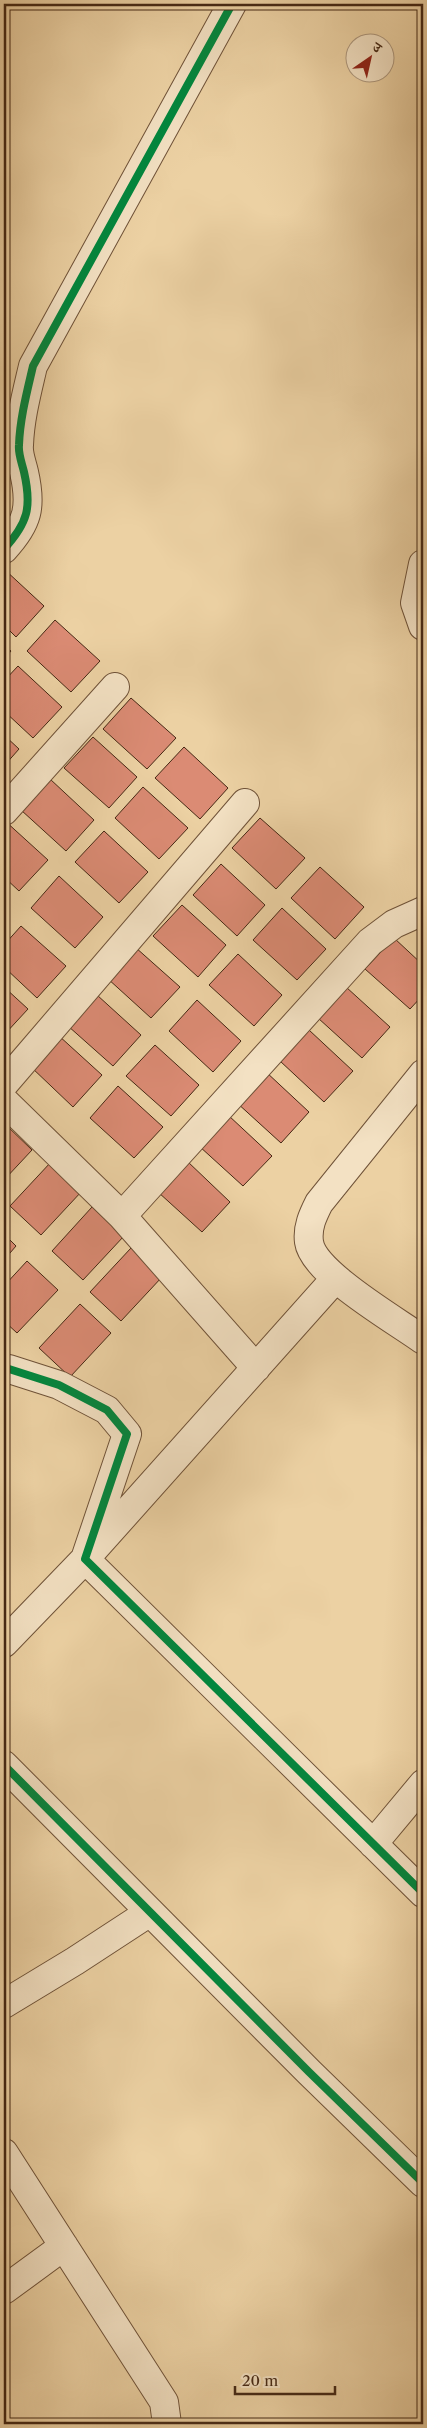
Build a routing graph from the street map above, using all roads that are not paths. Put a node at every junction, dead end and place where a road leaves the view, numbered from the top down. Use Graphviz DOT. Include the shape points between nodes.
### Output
graph roads {
  1 [pos="232,4"];
  2 [pos="4,549"];
  3 [pos="423,564"];
  4 [pos="423,626"];
  5 [pos="115,687"];
  6 [pos="245,803"];
  7 [pos="4,811"];
  8 [pos="423,911"];
  9 [pos="423,1074"];
  10 [pos="4,1084"];
  11 [pos="4,1102"];
  12 [pos="122,1216"];
  13 [pos="335,1279"];
  14 [pos="423,1340"];
  15 [pos="256,1368"];
  16 [pos="5,1371"];
  17 [pos="85,1559"];
  18 [pos="4,1643"];
  19 [pos="4,1765"];
  20 [pos="423,1784"];
  21 [pos="373,1844"];
  22 [pos="423,1893"];
  23 [pos="150,1912"];
  24 [pos="4,2004"];
  25 [pos="4,2153"];
  26 [pos="423,2182"];
  27 [pos="64,2246"];
  28 [pos="4,2290"];
  29 [pos="167,2424"];
  1 -- 2 [label="street" via="33,366 23,407 19,448 27,486 28,513"];
  3 -- 4 [label="street" via="415,603"];
  5 -- 7 [label="street"];
  6 -- 10 [label="street"];
  8 -- 12 [label="street" via="394,924 370,942"];
  9 -- 13 [label="street" via="319,1202 310,1223 309,1244 320,1264"];
  11 -- 12 [label="street"];
  12 -- 15 [label="street"];
  13 -- 14 [label="street"];
  13 -- 15 [label="street"];
  15 -- 17 [label="street"];
  16 -- 17 [label="street" via="59,1384 106,1410 127,1434"];
  17 -- 18 [label="street"];
  17 -- 21 [label="street"];
  19 -- 23 [label="street"];
  20 -- 21 [label="street"];
  21 -- 22 [label="street"];
  23 -- 24 [label="street"];
  23 -- 26 [label="street"];
  25 -- 27 [label="street"];
  27 -- 28 [label="street"];
  27 -- 29 [label="street" via="164,2402"];
}
